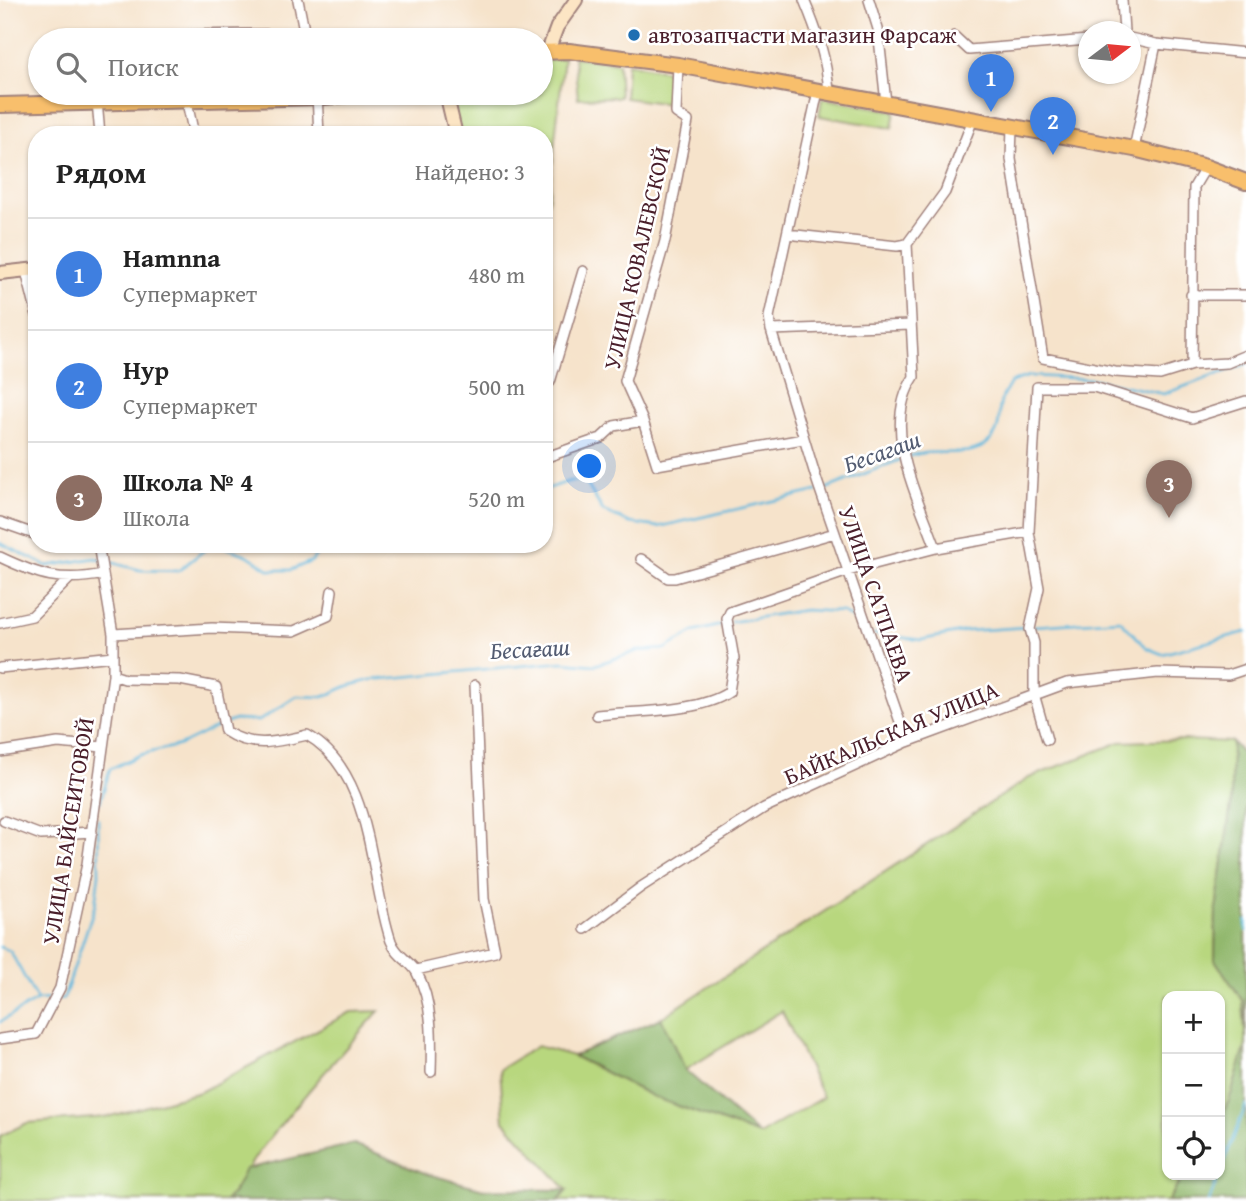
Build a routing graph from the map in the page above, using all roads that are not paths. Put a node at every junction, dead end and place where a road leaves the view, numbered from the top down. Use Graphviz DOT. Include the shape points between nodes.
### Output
graph roads {
  1 [pos="298,0"];
  2 [pos="576,0"];
  3 [pos="804,0"];
  4 [pos="869,0"];
  5 [pos="1122,0"];
  6 [pos="1123,21"];
  7 [pos="304,28"];
  8 [pos="553,34"];
  9 [pos="954,36"];
  10 [pos="1078,41"];
  11 [pos="1141,41"];
  12 [pos="1156,44"];
  13 [pos="553,52"];
  14 [pos="1246,53"];
  15 [pos="678,65"];
  16 [pos="823,92"];
  17 [pos="886,103"];
  18 [pos="28,104"];
  19 [pos="0,105"];
  20 [pos="97,105"];
  21 [pos="189,105"];
  22 [pos="318,105"];
  23 [pos="449,105"];
  24 [pos="974,119"];
  25 [pos="99,126"];
  26 [pos="192,126"];
  27 [pos="319,126"];
  28 [pos="454,126"];
  29 [pos="1012,126"];
  30 [pos="1134,149"];
  31 [pos="1206,167"];
  32 [pos="1246,182"];
  33 [pos="787,234"];
  34 [pos="907,244"];
  35 [pos="28,270"];
  36 [pos="583,271"];
  37 [pos="0,273"];
  38 [pos="1191,295"];
  39 [pos="1246,295"];
  40 [pos="911,325"];
  41 [pos="771,330"];
  42 [pos="1246,355"];
  43 [pos="1192,365"];
  44 [pos="553,372"];
  45 [pos="1246,401"];
  46 [pos="643,422"];
  47 [pos="803,439"];
  48 [pos="553,455"];
  49 [pos="0,522"];
  50 [pos="28,532"];
  51 [pos="1029,532"];
  52 [pos="835,533"];
  53 [pos="936,548"];
  54 [pos="100,553"];
  55 [pos="0,557"];
  56 [pos="641,559"];
  57 [pos="103,571"];
  58 [pos="848,571"];
  59 [pos="69,579"];
  60 [pos="332,591"];
  61 [pos="0,623"];
  62 [pos="113,634"];
  63 [pos="113,656"];
  64 [pos="0,668"];
  65 [pos="1246,669"];
  66 [pos="113,675"];
  67 [pos="475,685"];
  68 [pos="1034,694"];
  69 [pos="597,715"];
  70 [pos="1047,740"];
  71 [pos="907,742"];
  72 [pos="103,747"];
  73 [pos="0,752"];
  74 [pos="4,821"];
  75 [pos="92,832"];
  76 [pos="586,929"];
  77 [pos="416,970"];
  78 [pos="0,1039"];
  79 [pos="431,1072"];
  1 -- 7 [label="street"];
  2 -- 8 [label="street"];
  3 -- 16 [label="street, УЛИЦА САТПАЕВА" via="827,68"];
  4 -- 17 [label="street" via="878,29"];
  5 -- 6 [label="street"];
  9 -- 10 [label="street" via="969,50"];
  11 -- 12 [label="street"];
  12 -- 14 [label="street"];
  12 -- 30 [label="street"];
  13 -- 15 [label="main road"];
  15 -- 16 [label="main road"];
  15 -- 46 [label="street, УЛИЦА КОВАЛЕВСКОЙ" via="676,113 688,121 665,241 625,381"];
  16 -- 17 [label="main road"];
  16 -- 33 [label="street, УЛИЦА САТПАЕВА"];
  17 -- 24 [label="main road"];
  18 -- 19 [label="main road"];
  20 -- 25 [label="street"];
  21 -- 26 [label="street"];
  22 -- 27 [label="street"];
  23 -- 28 [label="street"];
  24 -- 29 [label="main road"];
  24 -- 34 [label="street" via="945,192"];
  29 -- 30 [label="main road"];
  29 -- 43 [label="street" via="1011,159 1043,358 1115,372 1160,375"];
  30 -- 31 [label="main road"];
  31 -- 32 [label="main road"];
  31 -- 38 [label="street" via="1194,187"];
  33 -- 34 [label="street"];
  33 -- 41 [label="street, УЛИЦА САТПАЕВА" via="769,317"];
  34 -- 40 [label="street"];
  35 -- 37 [label="street"];
  36 -- 44 [label="street"];
  38 -- 39 [label="street"];
  38 -- 43 [label="street"];
  40 -- 41 [label="street"];
  40 -- 53 [label="street" via="914,377 904,392 901,446"];
  41 -- 47 [label="street, УЛИЦА САТПАЕВА"];
  42 -- 43 [label="street" via="1227,363"];
  45 -- 51 [label="street" via="1192,418 1094,387 1037,387"];
  46 -- 47 [label="street" via="657,465"];
  46 -- 48 [label="street" via="614,426 601,438"];
  47 -- 52 [label="street, УЛИЦА САТПАЕВА"];
  49 -- 50 [label="street"];
  51 -- 53 [label="street"];
  51 -- 68 [label="street" via="1039,588 1030,629"];
  52 -- 56 [label="street" via="675,578"];
  52 -- 58 [label="street, УЛИЦА САТПАЕВА"];
  53 -- 58 [label="street"];
  54 -- 57 [label="street, УЛИЦА БАЙСЕИТОВОЙ"];
  55 -- 59 [label="street" via="43,576"];
  57 -- 59 [label="street"];
  57 -- 62 [label="street, УЛИЦА БАЙСЕИТОВОЙ"];
  58 -- 69 [label="street" via="730,612 727,619 734,659 729,692 718,699"];
  58 -- 71 [label="street, УЛИЦА САТПАЕВА"];
  59 -- 61 [label="street" via="32,616"];
  60 -- 62 [label="street" via="328,616 295,631 212,628"];
  62 -- 63 [label="street, УЛИЦА БАЙСЕИТОВОЙ"];
  63 -- 64 [label="street"];
  63 -- 66 [label="street, УЛИЦА БАЙСЕИТОВОЙ"];
  65 -- 68 [label="street, БАЙКАЛЬСКАЯ УЛИЦА" via="1228,675 1158,673 1067,683"];
  66 -- 72 [label="street, УЛИЦА БАЙСЕИТОВОЙ"];
  66 -- 77 [label="street" via="216,687 225,731 240,741 272,743 307,735 325,746 353,791 370,841 391,942 404,962"];
  67 -- 77 [label="street" via="484,899 495,952"];
  68 -- 70 [label="street"];
  68 -- 71 [label="street, БАЙКАЛЬСКАЯ УЛИЦА"];
  71 -- 76 [label="street, БАЙКАЛЬСКАЯ УЛИЦА" via="764,808 641,887"];
  72 -- 73 [label="street" via="58,743"];
  72 -- 75 [label="street, УЛИЦА БАЙСЕИТОВОЙ"];
  74 -- 75 [label="street" via="41,835"];
  75 -- 78 [label="street, УЛИЦА БАЙСЕИТОВОЙ" via="60,988 36,1034"];
  77 -- 79 [label="street" via="429,1012"];
}
